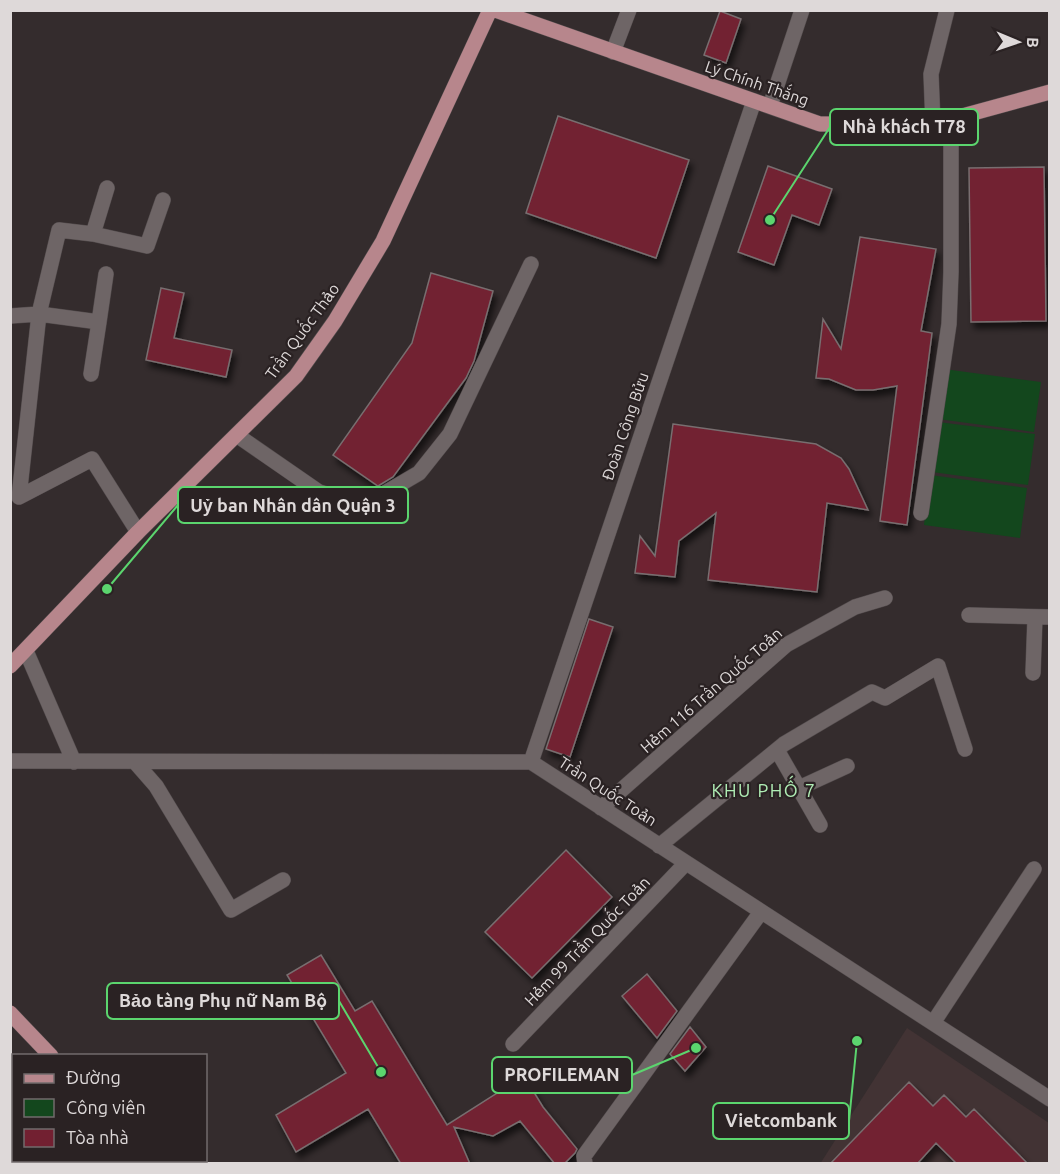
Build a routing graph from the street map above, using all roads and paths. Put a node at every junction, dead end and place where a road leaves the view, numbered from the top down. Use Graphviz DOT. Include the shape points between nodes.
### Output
graph roads {
  1 [pos="490,10"];
  2 [pos="495,10"];
  3 [pos="628,10"];
  4 [pos="802,10"];
  5 [pos="947,10"];
  6 [pos="613,52"];
  7 [pos="1050,93"];
  8 [pos="754,101"];
  9 [pos="770,106"];
  10 [pos="951,120"];
  11 [pos="933,124"];
  12 [pos="107,188"];
  13 [pos="163,200"];
  14 [pos="93,234"];
  15 [pos="531,264"];
  16 [pos="106,274"];
  17 [pos="39,314"];
  18 [pos="10,316"];
  19 [pos="99,322"];
  20 [pos="91,374"];
  21 [pos="238,436"];
  22 [pos="921,513"];
  23 [pos="138,532"];
  24 [pos="885,598"];
  25 [pos="969,615"];
  26 [pos="1042,617"];
  27 [pos="26,651"];
  28 [pos="10,666"];
  29 [pos="1033,673"];
  30 [pos="965,749"];
  31 [pos="777,750"];
  32 [pos="10,761"];
  33 [pos="74,762"];
  34 [pos="135,762"];
  35 [pos="531,762"];
  36 [pos="847,766"];
  37 [pos="799,788"];
  38 [pos="601,808"];
  39 [pos="820,825"];
  40 [pos="659,846"];
  41 [pos="686,863"];
  42 [pos="1035,869"];
  43 [pos="283,880"];
  44 [pos="761,912"];
  45 [pos="10,1013"];
  46 [pos="933,1023"];
  47 [pos="513,1044"];
  48 [pos="49,1054"];
  49 [pos="1050,1100"];
  50 [pos="585,1164"];
  1 -- 21 [label="main road, Trần Quốc Thảo" via="383,242 296,376"];
  2 -- 6 [label="main road, Lý Chính Thắng"];
  3 -- 6 [label="street"];
  4 -- 9 [label="street"];
  5 -- 11 [label="street" via="931,74"];
  6 -- 8 [label="main road, Lý Chính Thắng"];
  7 -- 10 [label="main road, Lý Chính Thắng"];
  8 -- 9 [label="main road, Lý Chính Thắng"];
  8 -- 35 [label="street, Đoàn Công Bửu"];
  9 -- 11 [label="main road, Lý Chính Thắng" via="820,124"];
  10 -- 11 [label="main road, Lý Chính Thắng"];
  10 -- 22 [label="street" via="948,324"];
  12 -- 14 [label="street"];
  13 -- 14 [label="street" via="147,246"];
  14 -- 17 [label="street" via="59,230"];
  15 -- 21 [label="street" via="450,434 419,473 373,500 342,499 319,492"];
  16 -- 19 [label="street"];
  17 -- 18 [label="street"];
  17 -- 19 [label="street"];
  17 -- 23 [label="street" via="19,497 92,459"];
  19 -- 20 [label="street"];
  21 -- 23 [label="main road, Trần Quốc Thảo"];
  23 -- 27 [label="main road, Trần Quốc Thảo"];
  24 -- 38 [label="street, Hẻm 116 Trần Quốc Toản" via="855,607 786,645"];
  25 -- 26 [label="street"];
  26 -- 29 [label="street"];
  27 -- 28 [label="main road, Trần Quốc Thảo"];
  27 -- 33 [label="street"];
  30 -- 31 [label="street" via="938,666 885,698 872,693"];
  31 -- 37 [label="street"];
  31 -- 40 [label="street"];
  32 -- 33 [label="street"];
  33 -- 34 [label="street"];
  34 -- 35 [label="street"];
  34 -- 43 [label="street" via="156,786 231,909"];
  35 -- 38 [label="street, Trần Quốc Toản"];
  36 -- 37 [label="street"];
  37 -- 39 [label="street"];
  38 -- 40 [label="street, Trần Quốc Toản"];
  40 -- 41 [label="street, Trần Quốc Toản"];
  41 -- 44 [label="street, Trần Quốc Toản"];
  41 -- 47 [label="street, Hẻm 99 Trần Quốc Toản"];
  42 -- 46 [label="street"];
  44 -- 46 [label="street, Trần Quốc Toản"];
  44 -- 50 [label="street" via="584,1156"];
  45 -- 48 [label="main road"];
  46 -- 49 [label="street, Trần Quốc Toản"];
}
